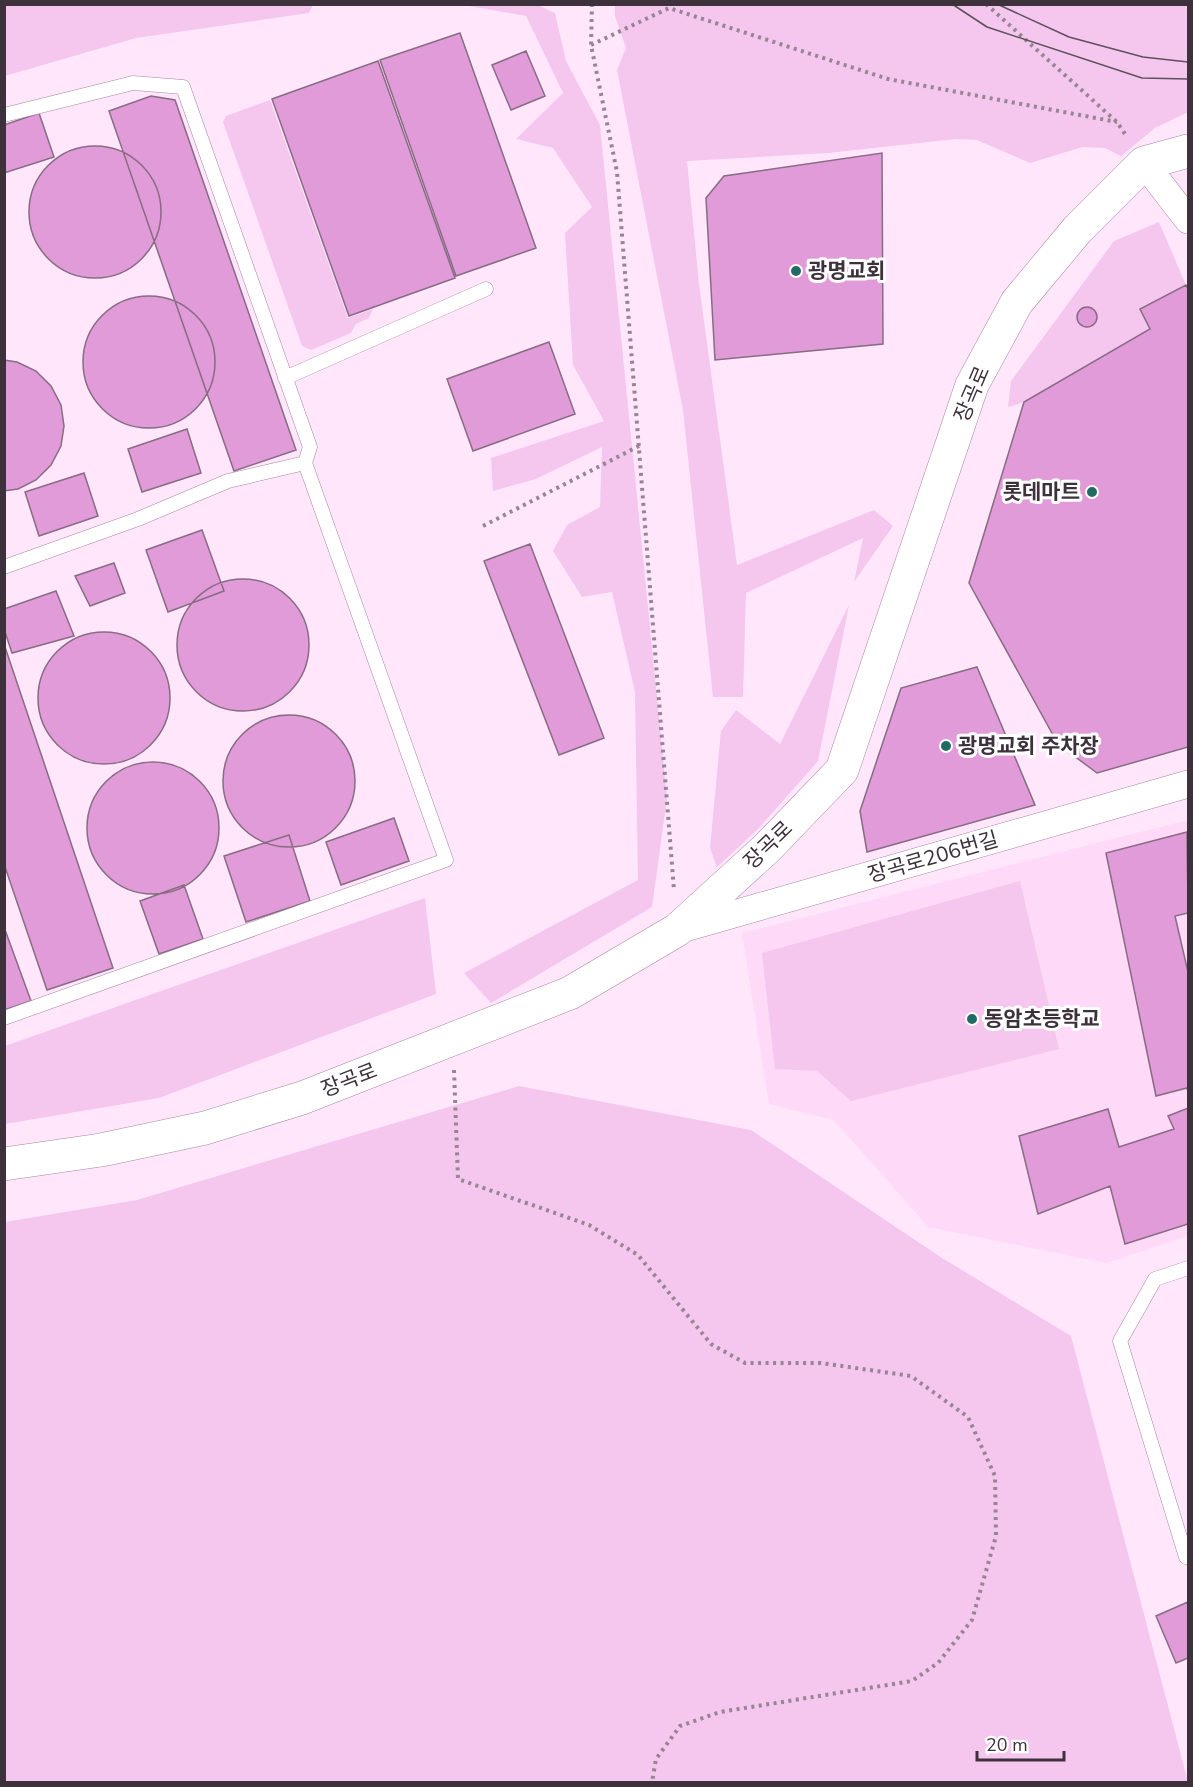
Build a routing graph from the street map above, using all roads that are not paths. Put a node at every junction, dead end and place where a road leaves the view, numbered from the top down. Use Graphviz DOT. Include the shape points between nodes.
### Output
graph roads {
  1 [pos="4,115"];
  2 [pos="1188,150"];
  3 [pos="1144,163"];
  4 [pos="1188,220"];
  5 [pos="486,289"];
  6 [pos="285,378"];
  7 [pos="305,463"];
  8 [pos="4,567"];
  9 [pos="1188,784"];
  10 [pos="677,930"];
  11 [pos="4,1018"];
  12 [pos="4,1164"];
  13 [pos="1188,1268"];
  14 [pos="1186,1557"];
  1 -- 6 [label="lane" via="134,83 183,87"];
  2 -- 3 [label="street, 장곡로"];
  3 -- 4 [label="street"];
  3 -- 10 [label="street, 장곡로" via="1077,230 1017,302 972,385 842,770 767,848"];
  5 -- 6 [label="lane"];
  6 -- 7 [label="lane" via="310,447"];
  7 -- 8 [label="lane" via="228,481 138,519"];
  7 -- 11 [label="lane" via="446,860"];
  9 -- 10 [label="street, 장곡로206번길"];
  10 -- 12 [label="street, 장곡로" via="570,993 302,1098 205,1128 101,1150"];
  13 -- 14 [label="lane" via="1155,1279 1120,1341"];
}
